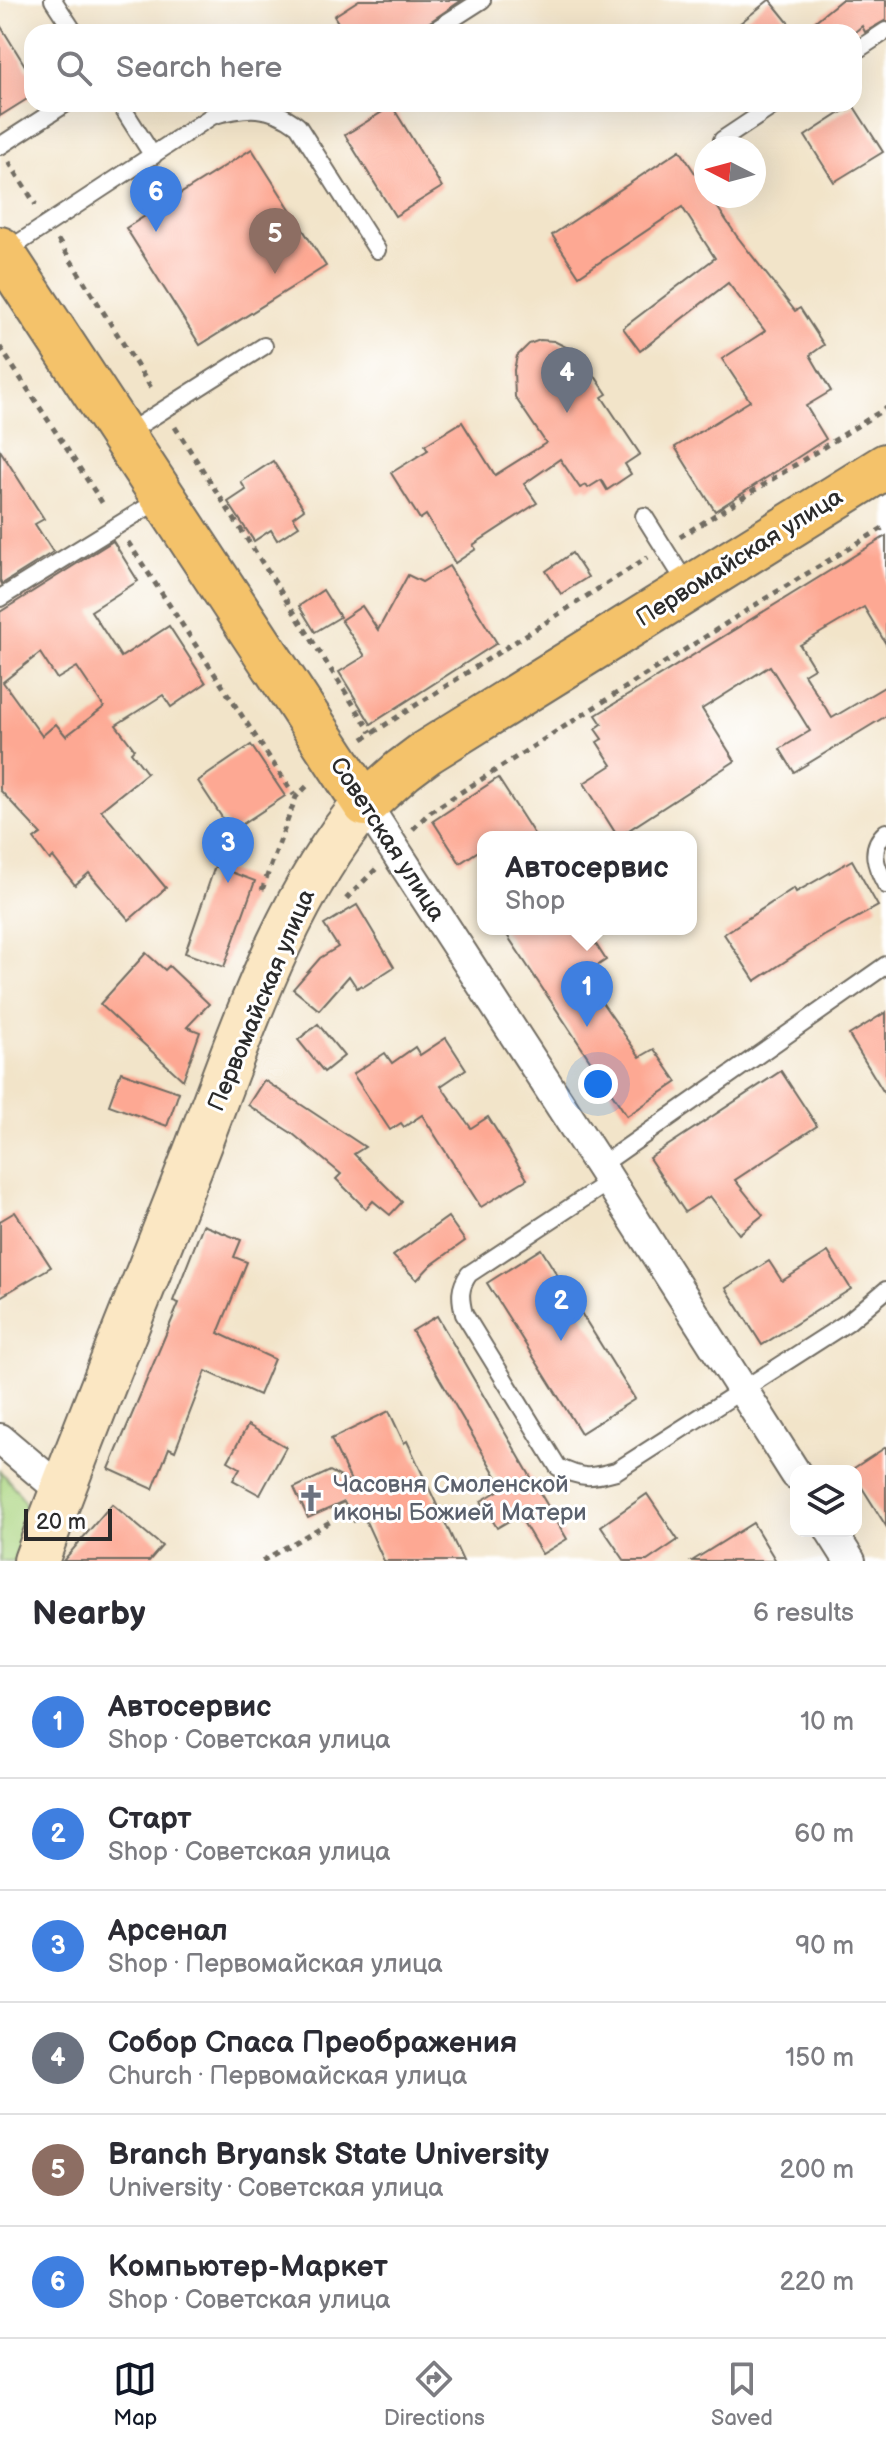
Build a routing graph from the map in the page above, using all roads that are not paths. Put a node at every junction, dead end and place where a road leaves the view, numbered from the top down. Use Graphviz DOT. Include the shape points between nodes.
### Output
graph roads {
  1 [pos="53,0"];
  2 [pos="482,0"];
  3 [pos="69,24"];
  4 [pos="444,24"];
  5 [pos="886,31"];
  6 [pos="862,47"];
  7 [pos="55,112"];
  8 [pos="125,112"];
  9 [pos="225,112"];
  10 [pos="272,112"];
  11 [pos="764,112"];
  12 [pos="728,136"];
  13 [pos="4,153"];
  14 [pos="153,156"];
  15 [pos="377,250"];
  16 [pos="1,251"];
  17 [pos="264,346"];
  18 [pos="123,435"];
  19 [pos="886,466"];
  20 [pos="164,498"];
  21 [pos="644,516"];
  22 [pos="689,587"];
  23 [pos="0,598"];
  24 [pos="365,804"];
  25 [pos="886,832"];
  26 [pos="886,885"];
  27 [pos="886,965"];
  28 [pos="605,1173"];
  29 [pos="886,1290"];
  30 [pos="743,1389"];
  31 [pos="0,1439"];
  32 [pos="790,1465"];
  33 [pos="63,1492"];
  34 [pos="835,1537"];
  35 [pos="42,1558"];
  36 [pos="850,1561"];
  1 -- 3 [label="lane"];
  2 -- 4 [label="lane"];
  5 -- 6 [label="lane"];
  7 -- 13 [label="lane"];
  8 -- 14 [label="lane"];
  9 -- 14 [label="lane"];
  10 -- 15 [label="lane" via="298,126"];
  11 -- 12 [label="lane"];
  14 -- 16 [label="lane"];
  16 -- 18 [label="main road, Советская улица"];
  17 -- 18 [label="lane"];
  18 -- 20 [label="main road, Советская улица"];
  19 -- 22 [label="main road, Первомайская улица"];
  20 -- 23 [label="lane"];
  20 -- 24 [label="main road, Советская улица"];
  21 -- 22 [label="lane"];
  22 -- 24 [label="main road, Первомайская улица" via="427,752"];
  24 -- 28 [label="street, Советская улица"];
  24 -- 33 [label="street, Первомайская улица" via="324,860 282,939"];
  25 -- 26 [label="lane" via="876,845 875,858"];
  27 -- 28 [label="lane"];
  28 -- 30 [label="street, Советская улица"];
  28 -- 30 [label="lane" via="461,1285 464,1314 558,1467 585,1477 616,1471"];
  29 -- 30 [label="lane" via="848,1322"];
  30 -- 32 [label="street, Советская улица"];
  31 -- 33 [label="street"];
  33 -- 35 [label="street, Первомайская улица"];
  34 -- 36 [label="street"];
}
